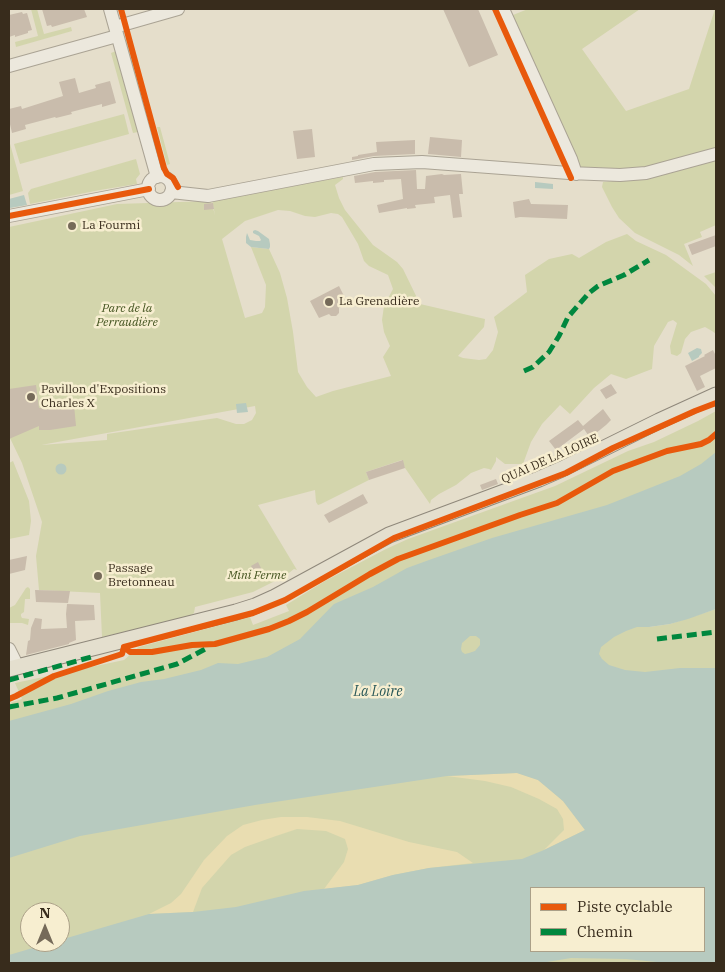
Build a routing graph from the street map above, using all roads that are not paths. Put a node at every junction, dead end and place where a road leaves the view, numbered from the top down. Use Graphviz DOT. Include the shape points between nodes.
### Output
graph roads {
  1 [pos="110,9"];
  2 [pos="178,9"];
  3 [pos="503,9"];
  4 [pos="116,31"];
  5 [pos="9,66"];
  6 [pos="716,154"];
  7 [pos="576,174"];
  8 [pos="157,177"];
  9 [pos="149,189"];
  10 [pos="171,192"];
  11 [pos="9,216"];
  12 [pos="716,395"];
  13 [pos="9,649"];
  14 [pos="13,668"];
  1 -- 4 [label="street"];
  2 -- 4 [label="street"];
  3 -- 7 [label="street"];
  4 -- 5 [label="street"];
  4 -- 8 [label="street"];
  6 -- 7 [label="street" via="646,173"];
  7 -- 10 [label="street" via="422,162 374,164 208,196"];
  8 -- 9 [label="street"];
  8 -- 10 [label="street" via="168,180"];
  9 -- 10 [label="street" via="157,200 165,199"];
  9 -- 11 [label="street"];
  12 -- 14 [label="main road, QUAI DE LA LOIRE" via="539,479 389,535 255,606"];
  13 -- 14 [label="street"];
}
